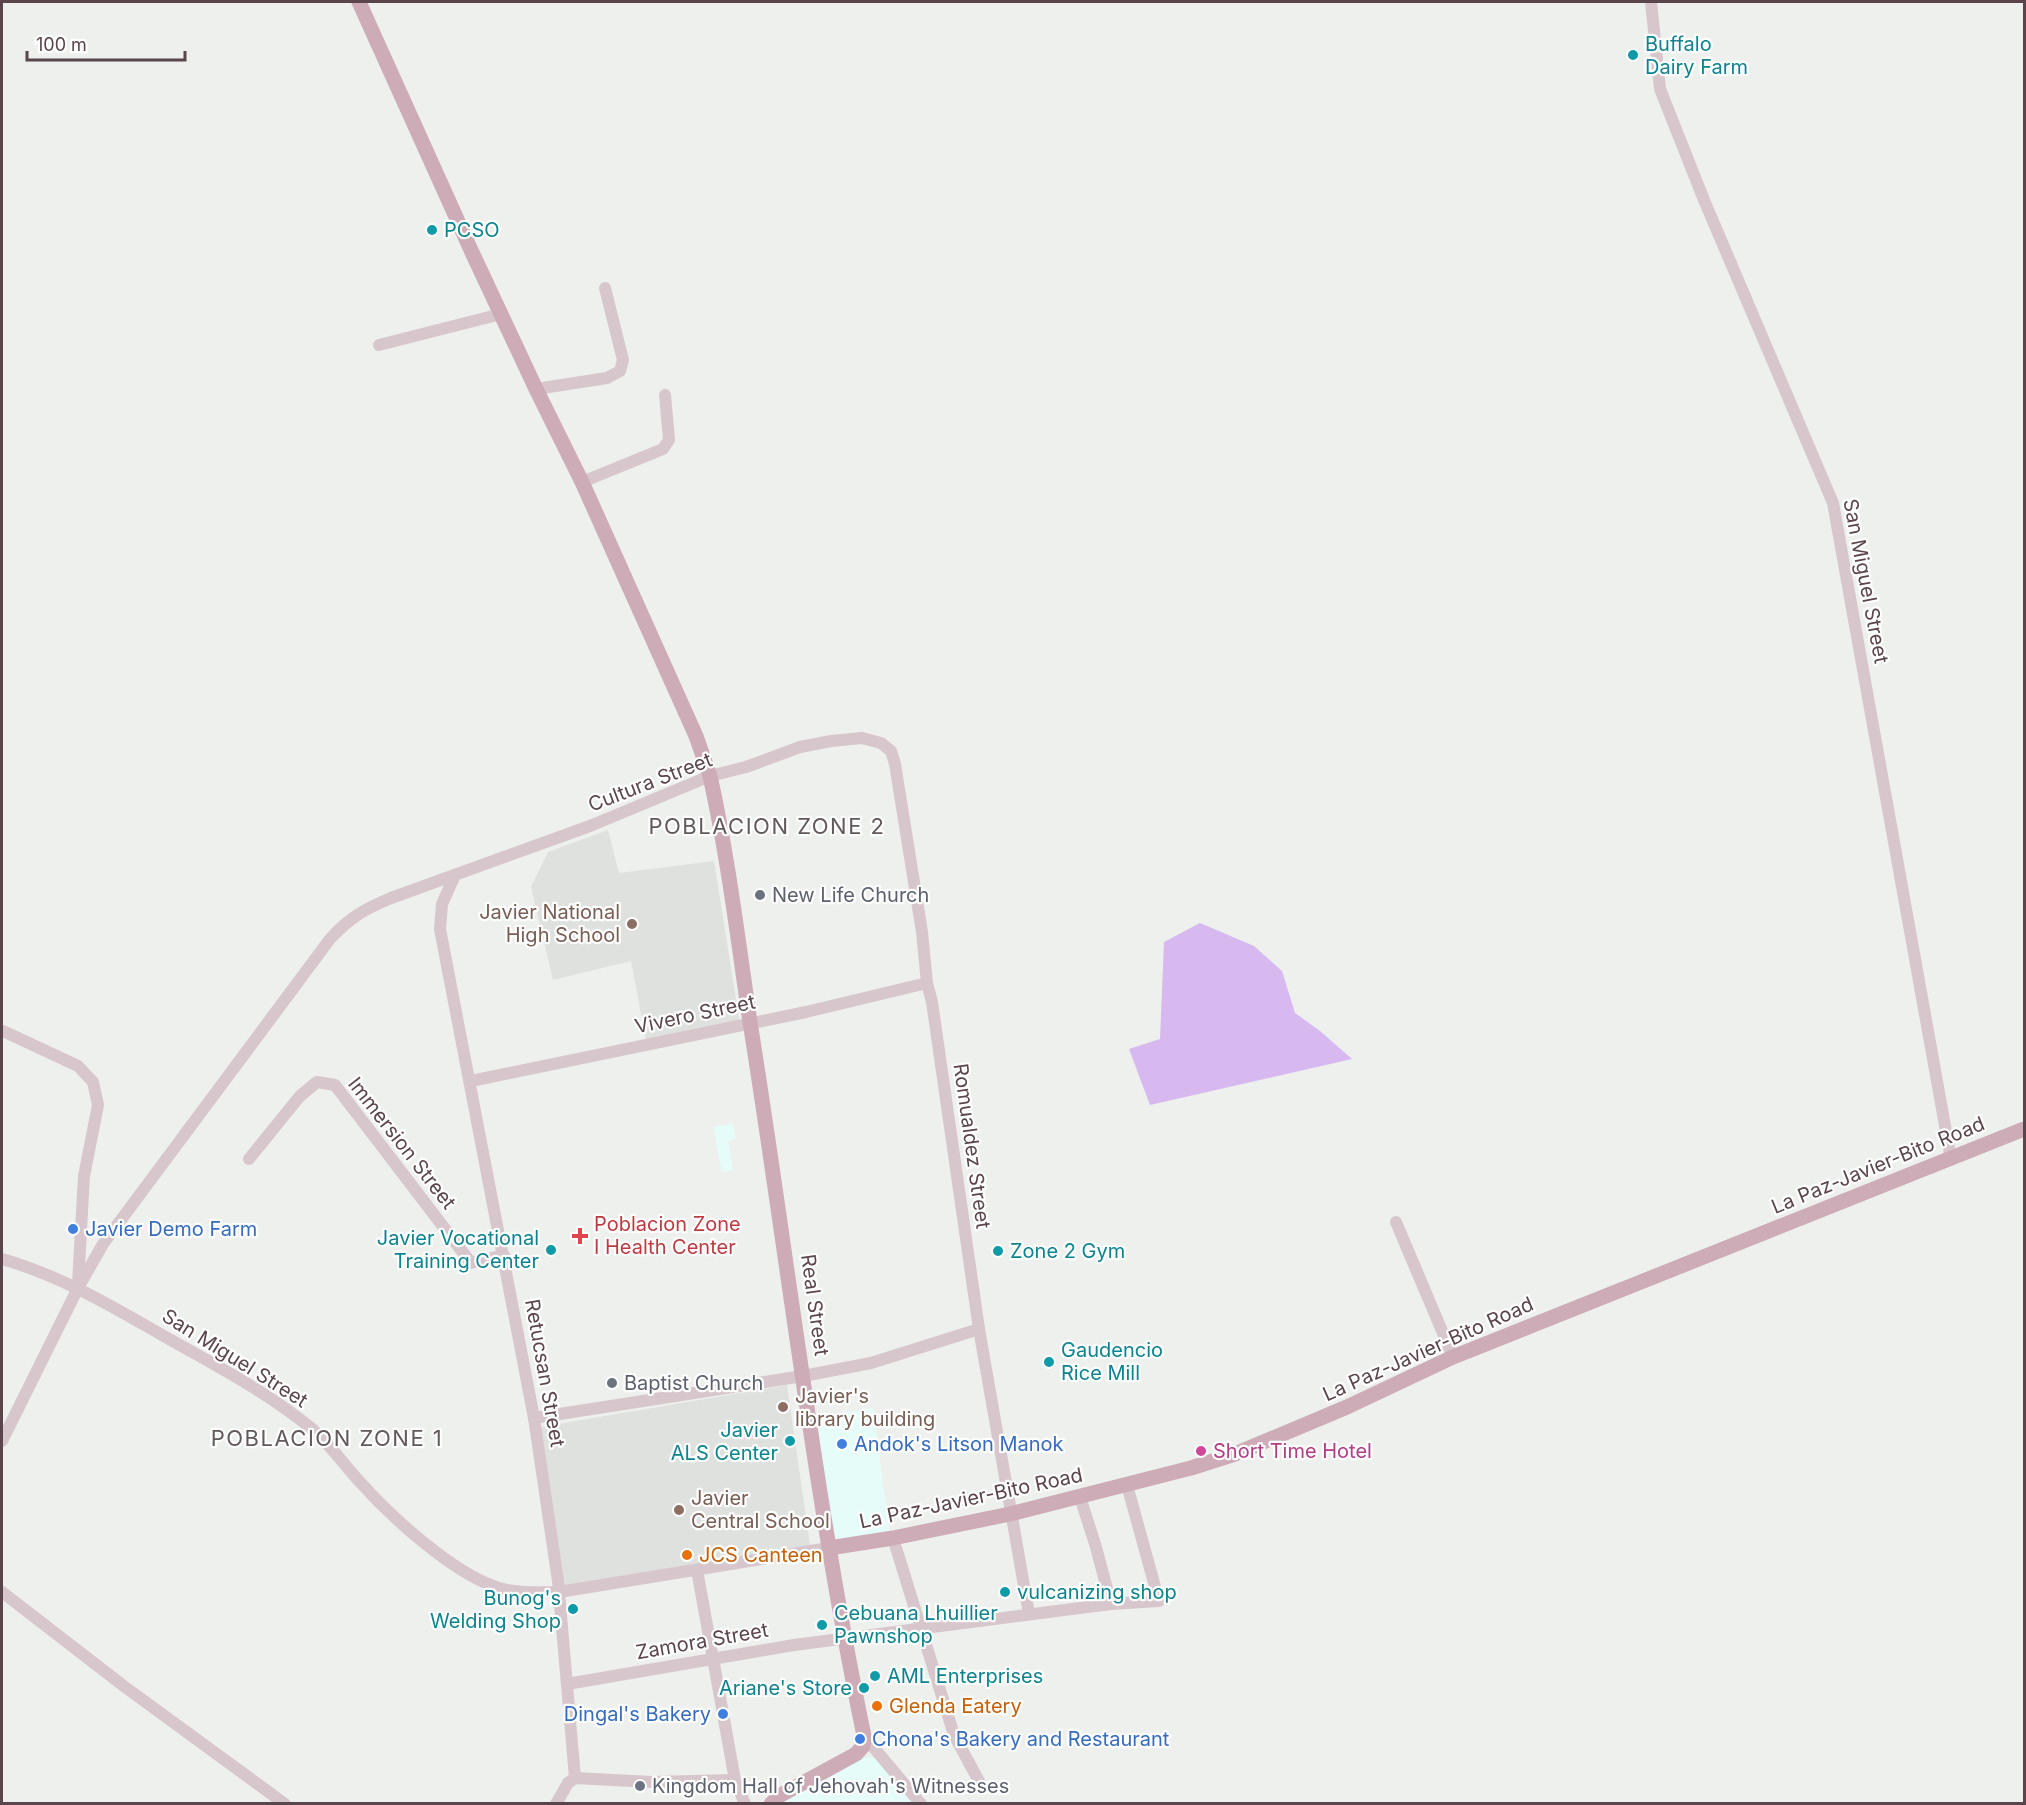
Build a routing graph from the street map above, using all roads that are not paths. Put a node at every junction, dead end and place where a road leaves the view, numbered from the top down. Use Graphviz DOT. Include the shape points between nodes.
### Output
graph roads {
  1 [pos="359,2"];
  2 [pos="1651,2"];
  3 [pos="605,288"];
  4 [pos="501,314"];
  5 [pos="379,345"];
  6 [pos="536,389"];
  7 [pos="665,395"];
  8 [pos="582,482"];
  9 [pos="862,738"];
  10 [pos="710,776"];
  11 [pos="456,875"];
  12 [pos="927,983"];
  13 [pos="750,1022"];
  14 [pos="3,1031"];
  15 [pos="471,1081"];
  16 [pos="2025,1129"];
  17 [pos="249,1159"];
  18 [pos="1951,1159"];
  19 [pos="1396,1222"];
  20 [pos="504,1255"];
  21 [pos="2,1258"];
  22 [pos="78,1288"];
  23 [pos="979,1329"];
  24 [pos="1453,1357"];
  25 [pos="803,1376"];
  26 [pos="534,1418"];
  27 [pos="2,1441"];
  28 [pos="1127,1485"];
  29 [pos="1080,1497"];
  30 [pos="1010,1514"];
  31 [pos="893,1538"];
  32 [pos="829,1548"];
  33 [pos="697,1570"];
  34 [pos="2,1592"];
  35 [pos="559,1592"];
  36 [pos="1111,1604"];
  37 [pos="1029,1614"];
  38 [pos="921,1629"];
  39 [pos="844,1638"];
  40 [pos="714,1658"];
  41 [pos="567,1684"];
  42 [pos="864,1736"];
  43 [pos="575,1778"];
  44 [pos="735,1780"];
  45 [pos="980,1783"];
  46 [pos="918,1802"];
  47 [pos="285,1803"];
  48 [pos="556,1803"];
  49 [pos="745,1803"];
  50 [pos="771,1803"];
  1 -- 4 [label="main road, Real Street"];
  2 -- 18 [label="street, San Miguel Street" via="1660,89 1833,503"];
  3 -- 6 [label="street" via="623,360 620,371 607,378"];
  4 -- 5 [label="street"];
  4 -- 6 [label="main road, Real Street"];
  6 -- 8 [label="main road, Real Street"];
  7 -- 8 [label="street" via="669,440 663,449"];
  8 -- 10 [label="main road, Real Street" via="696,736"];
  9 -- 10 [label="street, Cultura Street" via="800,747"];
  9 -- 12 [label="street, Romualdez Street" via="881,742 891,751 895,764"];
  10 -- 11 [label="street, Cultura Street" via="590,826"];
  10 -- 13 [label="main road, Real Street"];
  11 -- 15 [label="street, Retucsan Street" via="442,904 440,929"];
  11 -- 22 [label="street, Cultura Street" via="365,909 336,932 109,1235"];
  12 -- 13 [label="street, Vivero Street"];
  12 -- 23 [label="street, Romualdez Street"];
  13 -- 15 [label="street, Vivero Street"];
  13 -- 25 [label="main road, Real Street"];
  14 -- 22 [label="street" via="78,1066 93,1082 98,1105 84,1176"];
  15 -- 20 [label="street, Retucsan Street"];
  16 -- 18 [label="main road, La Paz-Javier-Bito Road"];
  17 -- 20 [label="street, Immersion Street" via="300,1096 317,1082 335,1085 471,1263"];
  18 -- 24 [label="main road, La Paz-Javier-Bito Road"];
  19 -- 24 [label="street"];
  20 -- 26 [label="street, Retucsan Street"];
  21 -- 22 [label="street, San Miguel Street"];
  22 -- 27 [label="street, Cultura Street"];
  22 -- 35 [label="street, San Miguel Street" via="241,1379 312,1429 377,1500 451,1563 497,1588 520,1593"];
  23 -- 25 [label="street" via="871,1363"];
  23 -- 30 [label="street, Romualdez Street"];
  24 -- 28 [label="main road, La Paz-Javier-Bito Road" via="1235,1454"];
  25 -- 26 [label="street"];
  25 -- 32 [label="main road, Real Street"];
  26 -- 35 [label="street, Retucsan Street"];
  28 -- 29 [label="main road, La Paz-Javier-Bito Road"];
  28 -- 36 [label="street" via="1159,1601"];
  29 -- 30 [label="main road, La Paz-Javier-Bito Road"];
  29 -- 36 [label="street"];
  30 -- 31 [label="main road, La Paz-Javier-Bito Road"];
  30 -- 37 [label="street, Romualdez Street"];
  31 -- 32 [label="main road, La Paz-Javier-Bito Road"];
  31 -- 38 [label="street"];
  32 -- 33 [label="street, San Miguel Street"];
  32 -- 39 [label="main road, Real Street"];
  33 -- 35 [label="street, San Miguel Street"];
  33 -- 40 [label="street"];
  34 -- 47 [label="street"];
  35 -- 41 [label="street, Retucsan Street"];
  36 -- 37 [label="street"];
  37 -- 38 [label="street"];
  38 -- 39 [label="street, Zamora Street"];
  38 -- 45 [label="street" via="954,1735"];
  39 -- 40 [label="street, Zamora Street"];
  39 -- 42 [label="main road, Real Street"];
  40 -- 41 [label="street, Zamora Street"];
  40 -- 44 [label="street"];
  41 -- 43 [label="street, Retucsan Street"];
  42 -- 46 [label="street"];
  42 -- 50 [label="main road" via="863,1746 856,1754"];
  43 -- 44 [label="street" via="651,1782"];
  43 -- 48 [label="street"];
  44 -- 49 [label="street"];
}
